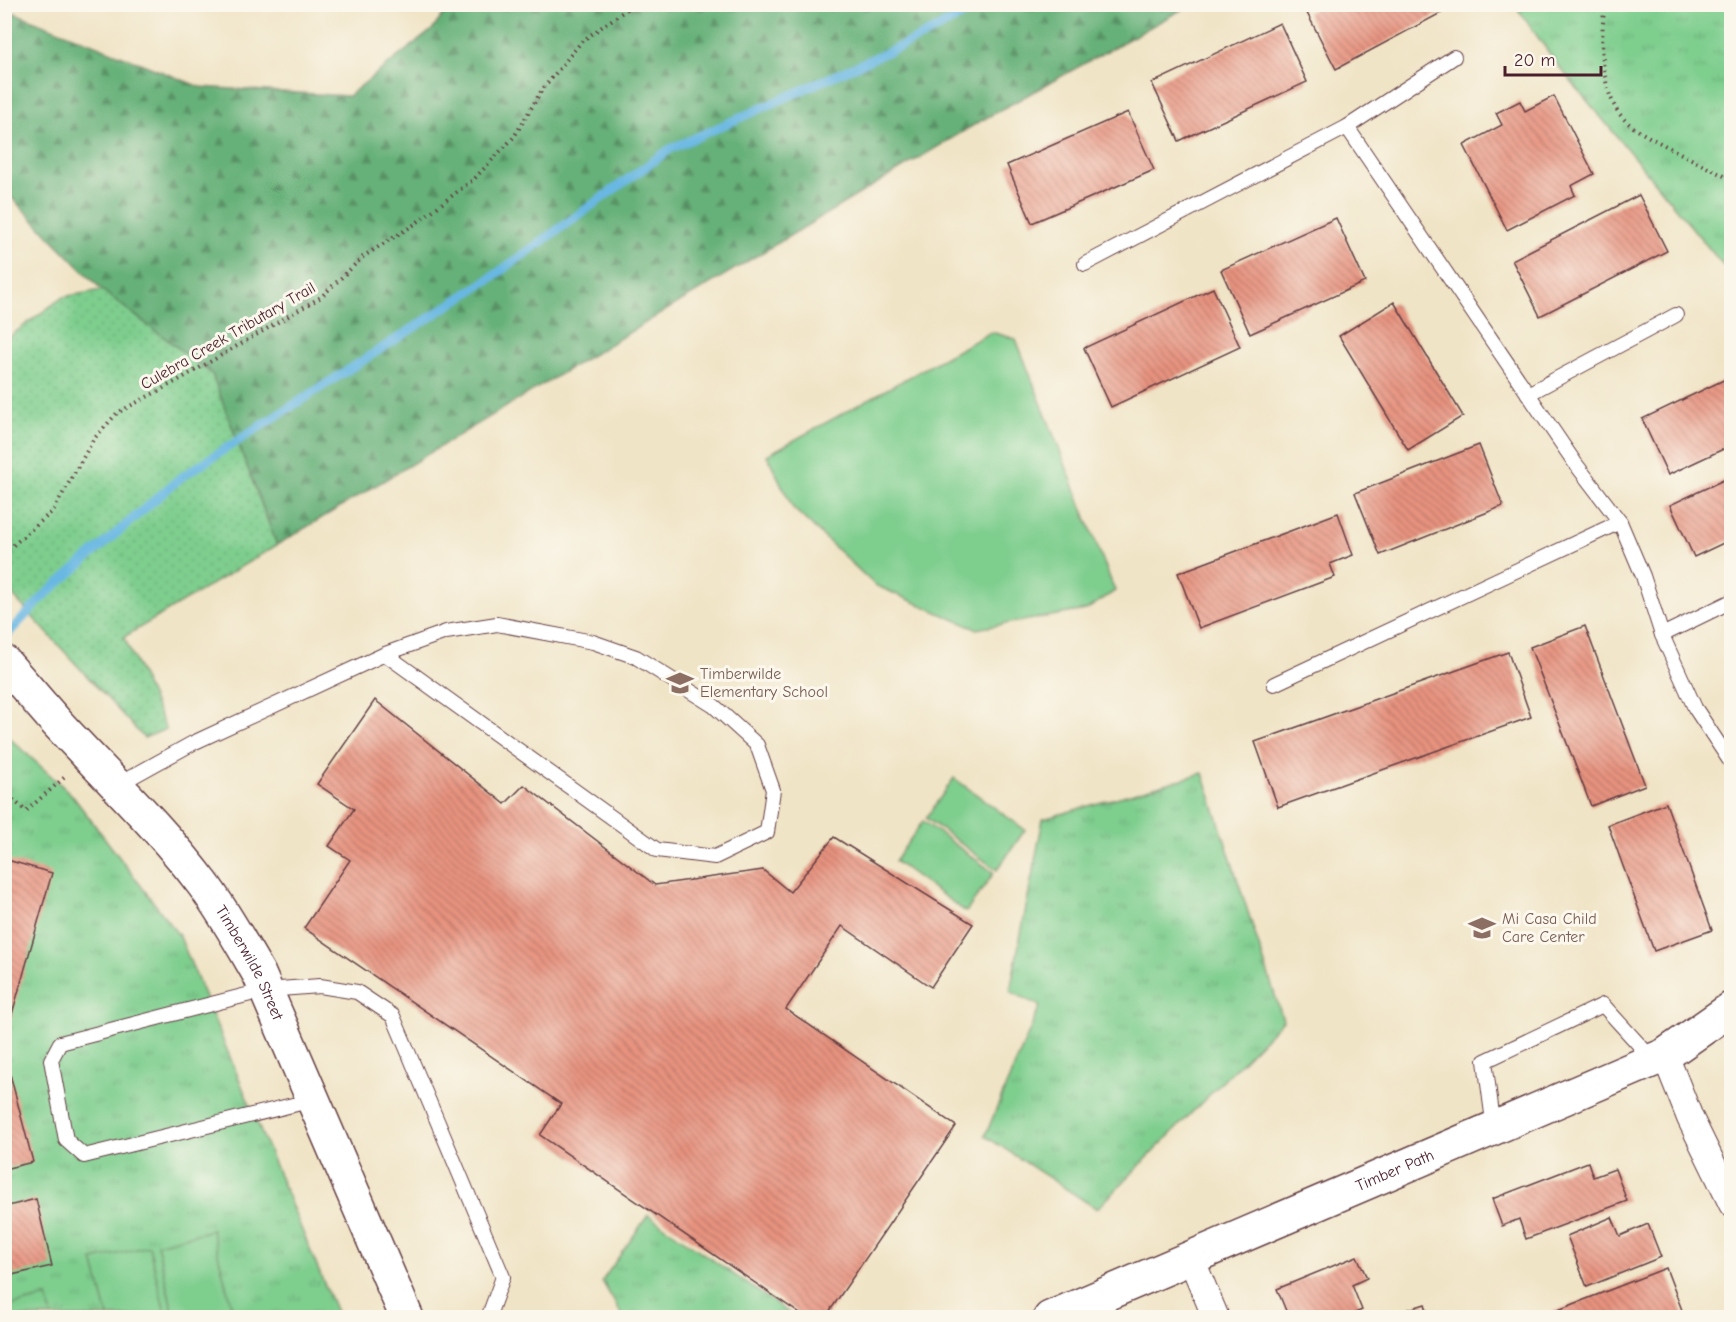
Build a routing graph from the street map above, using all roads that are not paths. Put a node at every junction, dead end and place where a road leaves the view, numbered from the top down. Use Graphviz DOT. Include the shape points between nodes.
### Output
graph roads {
  1 [pos="1454,57"];
  2 [pos="1347,127"];
  3 [pos="1085,264"];
  4 [pos="1676,315"];
  5 [pos="1528,394"];
  6 [pos="1620,522"];
  7 [pos="1731,602"];
  8 [pos="1662,635"];
  9 [pos="385,654"];
  10 [pos="4,662"];
  11 [pos="1274,684"];
  12 [pos="1731,765"];
  13 [pos="117,784"];
  14 [pos="266,990"];
  15 [pos="1731,1008"];
  16 [pos="1659,1058"];
  17 [pos="313,1100"];
  18 [pos="1494,1129"];
  19 [pos="1731,1204"];
  20 [pos="1190,1256"];
  21 [pos="407,1317"];
  22 [pos="488,1317"];
  23 [pos="1050,1317"];
  24 [pos="1216,1317"];
  1 -- 2 [label="lane"];
  2 -- 3 [label="lane"];
  2 -- 5 [label="lane"];
  4 -- 5 [label="lane"];
  5 -- 6 [label="lane"];
  6 -- 8 [label="lane"];
  6 -- 11 [label="lane"];
  7 -- 8 [label="lane"];
  8 -- 12 [label="lane" via="1695,708"];
  9 -- 9 [label="lane" via="446,632 497,624 593,642 636,657 714,706 757,745 773,790 767,832 715,858 657,850"];
  9 -- 13 [label="lane" via="193,743"];
  10 -- 13 [label="street, Timberwilde Street"];
  13 -- 14 [label="street, Timberwilde Street" via="204,885 233,928"];
  14 -- 17 [label="street, Timberwilde Street"];
  14 -- 17 [label="lane" via="60,1043 51,1060 66,1140 84,1156"];
  14 -- 22 [label="lane" via="320,986 357,992 393,1016 503,1277"];
  15 -- 16 [label="street, Timber Path"];
  16 -- 18 [label="street, Timber Path"];
  16 -- 18 [label="lane" via="1603,1005 1485,1061"];
  16 -- 19 [label="street"];
  17 -- 21 [label="street, Timberwilde Street"];
  18 -- 20 [label="street, Timber Path"];
  20 -- 23 [label="street, Timber Path"];
  20 -- 24 [label="street"];
}
